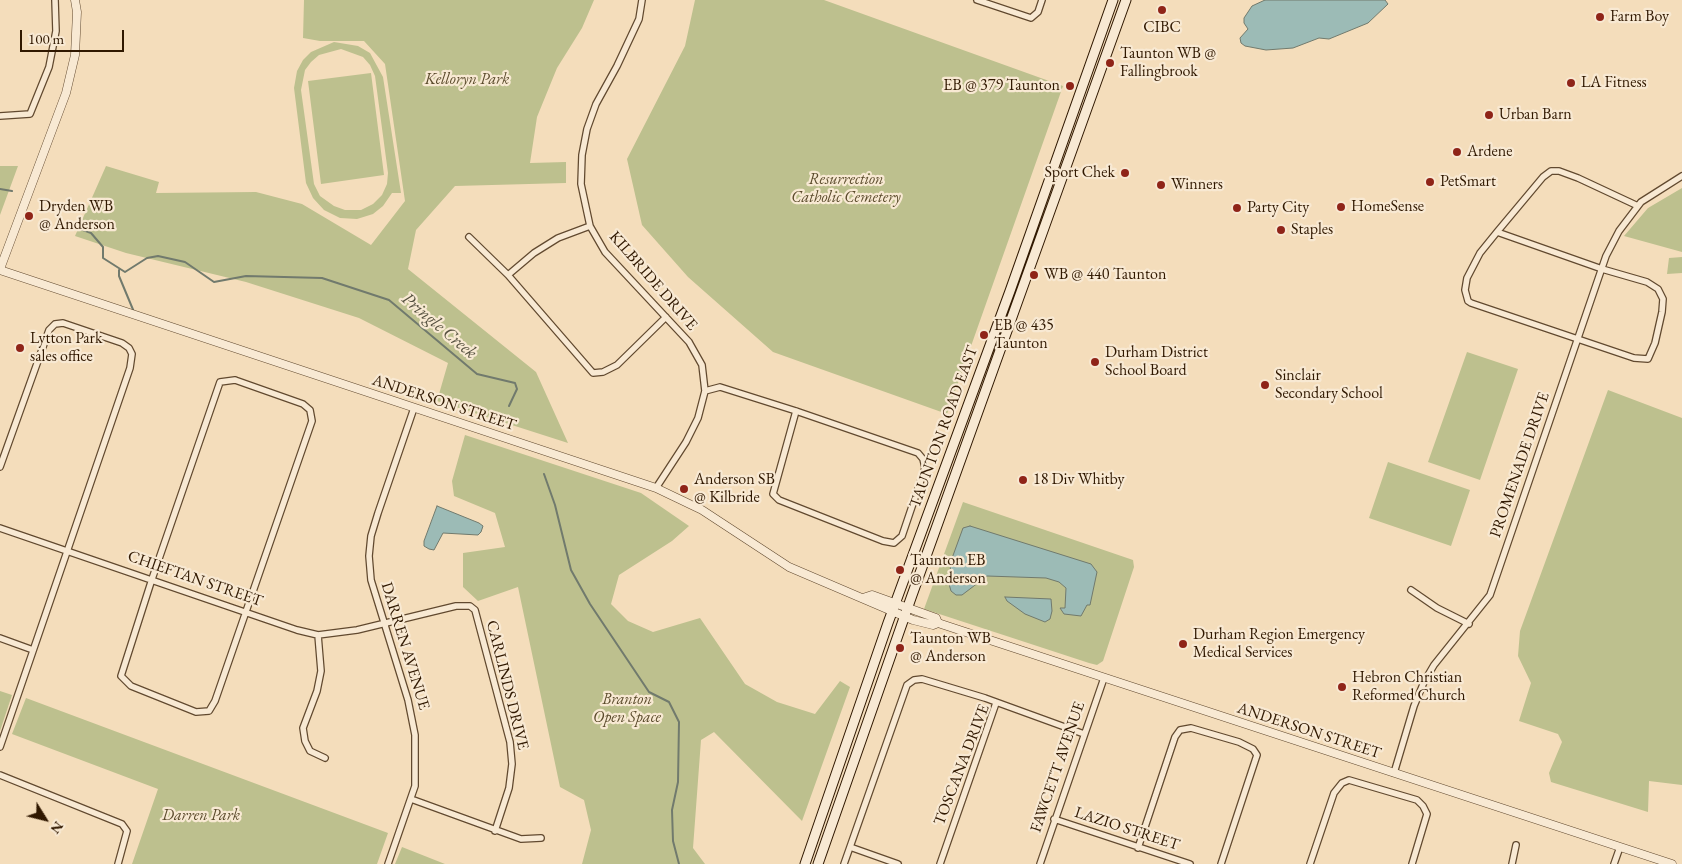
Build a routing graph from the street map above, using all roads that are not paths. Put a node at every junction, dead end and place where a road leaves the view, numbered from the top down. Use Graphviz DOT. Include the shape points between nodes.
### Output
graph roads {
  1 [pos="55,0"];
  2 [pos="75,0"];
  3 [pos="642,0"];
  4 [pos="976,0"];
  5 [pos="1042,0"];
  6 [pos="1113,0"];
  7 [pos="1126,0"];
  8 [pos="0,116"];
  9 [pos="1682,176"];
  10 [pos="1638,206"];
  11 [pos="590,226"];
  12 [pos="1497,232"];
  13 [pos="469,237"];
  14 [pos="1602,268"];
  15 [pos="0,270"];
  16 [pos="508,274"];
  17 [pos="666,317"];
  18 [pos="1577,338"];
  19 [pos="705,390"];
  20 [pos="414,408"];
  21 [pos="796,411"];
  22 [pos="0,467"];
  23 [pos="656,488"];
  24 [pos="0,528"];
  25 [pos="67,550"];
  26 [pos="152,578"];
  27 [pos="1411,590"];
  28 [pos="894,608"];
  29 [pos="245,611"];
  30 [pos="906,612"];
  31 [pos="383,624"];
  32 [pos="1469,624"];
  33 [pos="318,635"];
  34 [pos="0,638"];
  35 [pos="33,650"];
  36 [pos="1104,678"];
  37 [pos="996,703"];
  38 [pos="1084,734"];
  39 [pos="0,747"];
  40 [pos="325,758"];
  41 [pos="1394,773"];
  42 [pos="0,776"];
  43 [pos="411,799"];
  44 [pos="1054,819"];
  45 [pos="818,826"];
  46 [pos="831,830"];
  47 [pos="495,831"];
  48 [pos="541,838"];
  49 [pos="1516,845"];
  50 [pos="850,847"];
  51 [pos="1620,847"];
  52 [pos="1138,848"];
  53 [pos="118,864"];
  54 [pos="388,864"];
  55 [pos="805,864"];
  56 [pos="818,864"];
  57 [pos="844,864"];
  58 [pos="898,864"];
  59 [pos="940,864"];
  60 [pos="1040,864"];
  61 [pos="1190,864"];
  62 [pos="1221,864"];
  63 [pos="1310,864"];
  64 [pos="1412,864"];
  65 [pos="1512,864"];
  66 [pos="1614,864"];
  67 [pos="1672,864"];
  1 -- 8 [label="street" via="56,31 49,67 30,114"];
  2 -- 15 [label="street" via="76,55 66,93"];
  3 -- 11 [label="street, KILBRIDE DRIVE" via="639,19 596,104 587,129 582,155 582,184"];
  4 -- 5 [label="street" via="1031,18 1038,12"];
  6 -- 28 [label="main road, TAUNTON ROAD EAST"];
  7 -- 30 [label="main road, TAUNTON ROAD EAST"];
  9 -- 10 [label="street, PROMENADE DRIVE"];
  10 -- 12 [label="street" via="1578,178 1551,171"];
  10 -- 14 [label="street, PROMENADE DRIVE" via="1619,230"];
  11 -- 16 [label="street" via="558,238"];
  11 -- 17 [label="street, KILBRIDE DRIVE" via="605,252"];
  12 -- 14 [label="street"];
  12 -- 18 [label="street" via="1480,253 1467,278 1465,290 1468,300"];
  13 -- 16 [label="street"];
  14 -- 18 [label="street, PROMENADE DRIVE"];
  14 -- 18 [label="street" via="1658,288 1663,300 1655,343 1648,359 1634,358"];
  15 -- 20 [label="street, ANDERSON STREET"];
  16 -- 17 [label="street" via="593,373 604,372 617,365"];
  17 -- 19 [label="street, KILBRIDE DRIVE" via="689,342 702,365"];
  18 -- 32 [label="street, PROMENADE DRIVE" via="1490,596"];
  19 -- 21 [label="street" via="720,387"];
  19 -- 23 [label="street, KILBRIDE DRIVE" via="698,418"];
  20 -- 23 [label="street, ANDERSON STREET"];
  20 -- 31 [label="street, DARREN AVENUE" via="371,536 371,580"];
  21 -- 21 [label="street" via="918,453 923,459 925,468 902,536 894,543 779,500 773,494"];
  22 -- 25 [label="street" via="49,330 55,324 63,323 129,348 132,354 130,368"];
  23 -- 28 [label="street, ANDERSON STREET" via="702,510 789,567 863,598 872,595"];
  24 -- 25 [label="street, CHIEFTAN STREET"];
  25 -- 26 [label="street, CHIEFTAN STREET"];
  25 -- 35 [label="street"];
  26 -- 29 [label="street, CHIEFTAN STREET"];
  26 -- 29 [label="street" via="121,676 130,686 196,712 209,711 215,701"];
  26 -- 29 [label="street" via="220,382 235,380 295,401 310,410 312,421"];
  27 -- 32 [label="street"];
  28 -- 30 [label="street, ANDERSON STREET"];
  28 -- 45 [label="main road, TAUNTON ROAD EAST"];
  29 -- 33 [label="street, CHIEFTAN STREET"];
  30 -- 36 [label="street, ANDERSON STREET" via="936,618 938,624"];
  30 -- 46 [label="main road, TAUNTON ROAD EAST"];
  31 -- 33 [label="street, CHIEFTAN STREET"];
  31 -- 43 [label="street, DARREN AVENUE" via="413,717 416,761"];
  31 -- 47 [label="street, CARLINDS DRIVE" via="456,606 470,606 475,610 510,742 512,764 509,788"];
  32 -- 41 [label="street, PROMENADE DRIVE" via="1434,665 1424,682"];
  33 -- 40 [label="street" via="321,671 303,728 310,750"];
  34 -- 35 [label="street"];
  35 -- 39 [label="street"];
  36 -- 38 [label="street, FAWCETT AVENUE"];
  36 -- 41 [label="street, ANDERSON STREET"];
  37 -- 38 [label="street, TOSCANA DRIVE"];
  37 -- 50 [label="street" via="922,679 907,685"];
  37 -- 59 [label="street, TOSCANA DRIVE"];
  38 -- 44 [label="street, FAWCETT AVENUE"];
  41 -- 51 [label="street, ANDERSON STREET"];
  42 -- 53 [label="street" via="122,824 127,831"];
  43 -- 47 [label="street"];
  43 -- 54 [label="street, DARREN AVENUE"];
  44 -- 52 [label="street, LAZIO STREET"];
  44 -- 60 [label="street, FAWCETT AVENUE"];
  45 -- 46 [label="main road"];
  45 -- 55 [label="main road, TAUNTON ROAD EAST"];
  46 -- 56 [label="main road, TAUNTON ROAD EAST"];
  47 -- 48 [label="street" via="522,839"];
  49 -- 65 [label="street"];
  50 -- 57 [label="street"];
  50 -- 58 [label="street"];
  51 -- 66 [label="street"];
  51 -- 67 [label="street, ANDERSON STREET"];
  52 -- 61 [label="street, LAZIO STREET"];
  52 -- 62 [label="street" via="1175,737 1180,730 1191,728 1239,742 1253,749 1257,755"];
  63 -- 64 [label="street" via="1334,793 1349,780 1417,800 1423,806 1426,814"];
}
